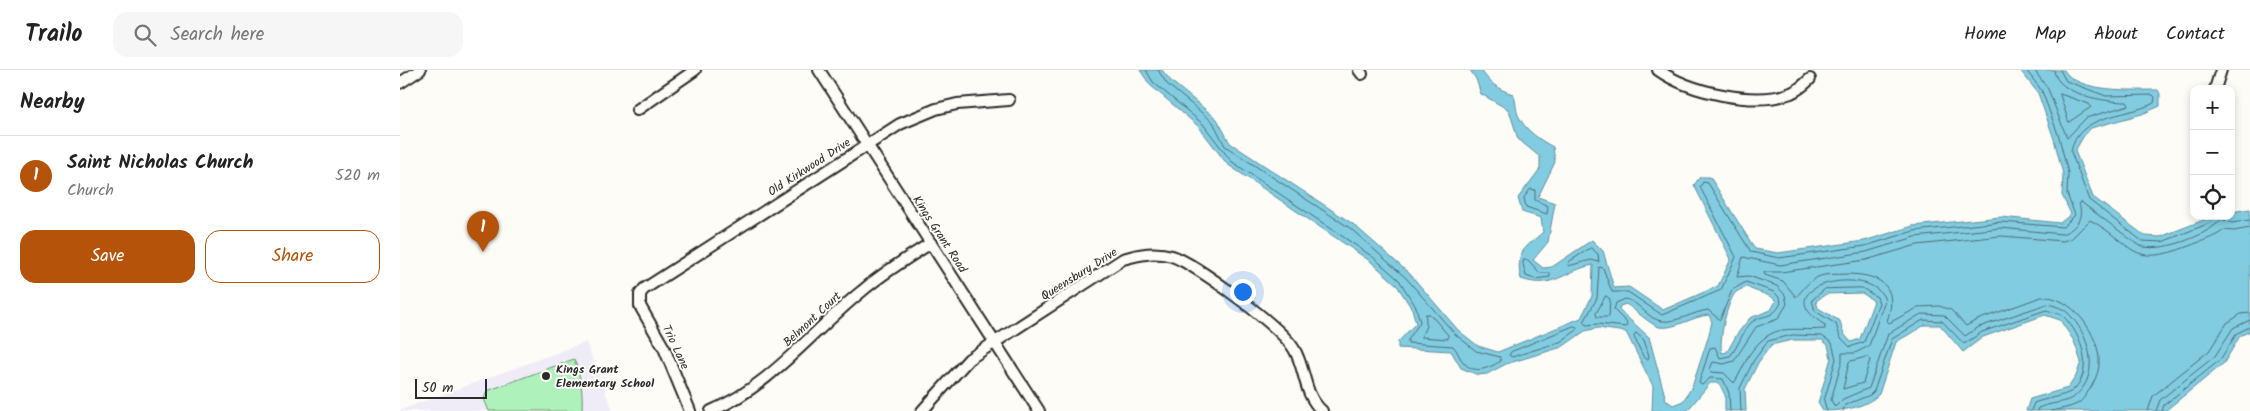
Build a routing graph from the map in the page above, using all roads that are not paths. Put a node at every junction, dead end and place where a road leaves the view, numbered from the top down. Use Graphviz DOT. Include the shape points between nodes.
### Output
graph roads {
  1 [pos="420,70"];
  2 [pos="695,70"];
  3 [pos="819,70"];
  4 [pos="1658,70"];
  5 [pos="2221,70"];
  6 [pos="1810,80"];
  7 [pos="400,83"];
  8 [pos="2216,85"];
  9 [pos="1009,100"];
  10 [pos="637,110"];
  11 [pos="867,144"];
  12 [pos="931,243"];
  13 [pos="640,294"];
  14 [pos="995,342"];
  15 [pos="690,411"];
  16 [pos="711,411"];
  17 [pos="922,411"];
  18 [pos="1039,411"];
  19 [pos="1322,411"];
  1 -- 7 [label="street"];
  2 -- 10 [label="street"];
  3 -- 11 [label="street, Kings Grant Road"];
  4 -- 6 [label="street" via="1695,88 1732,96 1779,95 1800,88"];
  5 -- 8 [label="street"];
  9 -- 11 [label="street, Old Kirkwood Drive" via="936,109 900,124"];
  11 -- 12 [label="street, Kings Grant Road"];
  11 -- 13 [label="street, Old Kirkwood Drive"];
  12 -- 14 [label="street, Kings Grant Road"];
  12 -- 16 [label="street, Belmont Court" via="861,291 766,378 746,393"];
  13 -- 15 [label="street, Trio Lane" via="640,306 664,348"];
  14 -- 17 [label="street, Queensbury Drive" via="959,367"];
  14 -- 18 [label="street, Kings Grant Road"];
  14 -- 19 [label="street, Queensbury Drive" via="1123,259 1137,254 1162,254 1187,263 1282,333 1295,350 1309,395"];
}
